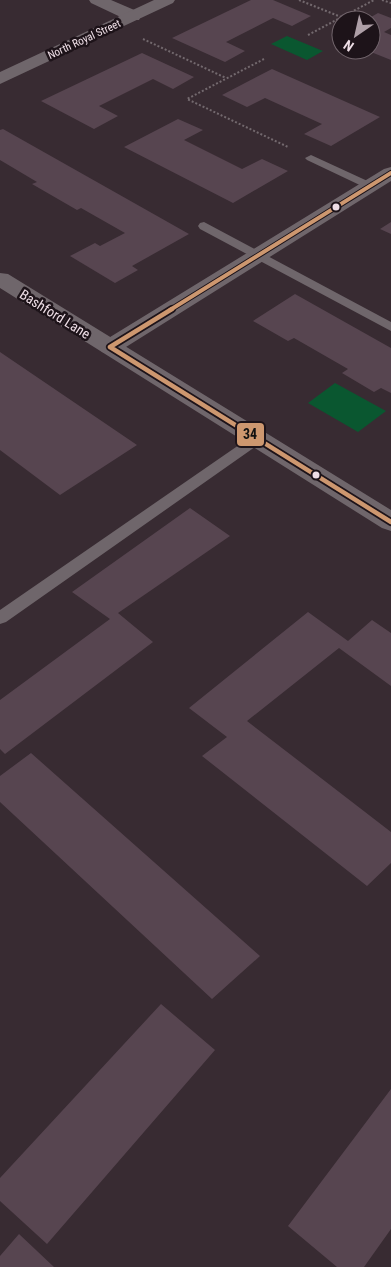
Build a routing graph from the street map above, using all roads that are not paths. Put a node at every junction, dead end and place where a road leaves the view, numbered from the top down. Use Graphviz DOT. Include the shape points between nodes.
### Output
graph roads {
  1 [pos="97,0"];
  2 [pos="167,0"];
  3 [pos="133,16"];
  4 [pos="0,79"];
  5 [pos="311,158"];
  6 [pos="391,172"];
  7 [pos="370,186"];
  8 [pos="204,226"];
  9 [pos="256,256"];
  10 [pos="0,279"];
  11 [pos="391,328"];
  12 [pos="110,347"];
  13 [pos="257,438"];
  14 [pos="391,522"];
  15 [pos="0,618"];
  1 -- 3 [label="street"];
  2 -- 3 [label="street, North Royal Street"];
  3 -- 4 [label="street, North Royal Street"];
  5 -- 7 [label="lane"];
  6 -- 7 [label="street"];
  7 -- 9 [label="street"];
  8 -- 9 [label="lane"];
  9 -- 11 [label="lane"];
  9 -- 12 [label="street"];
  10 -- 12 [label="street, Bashford Lane"];
  12 -- 13 [label="street, Bashford Lane"];
  13 -- 14 [label="street, Bashford Lane"];
  13 -- 15 [label="lane"];
}
